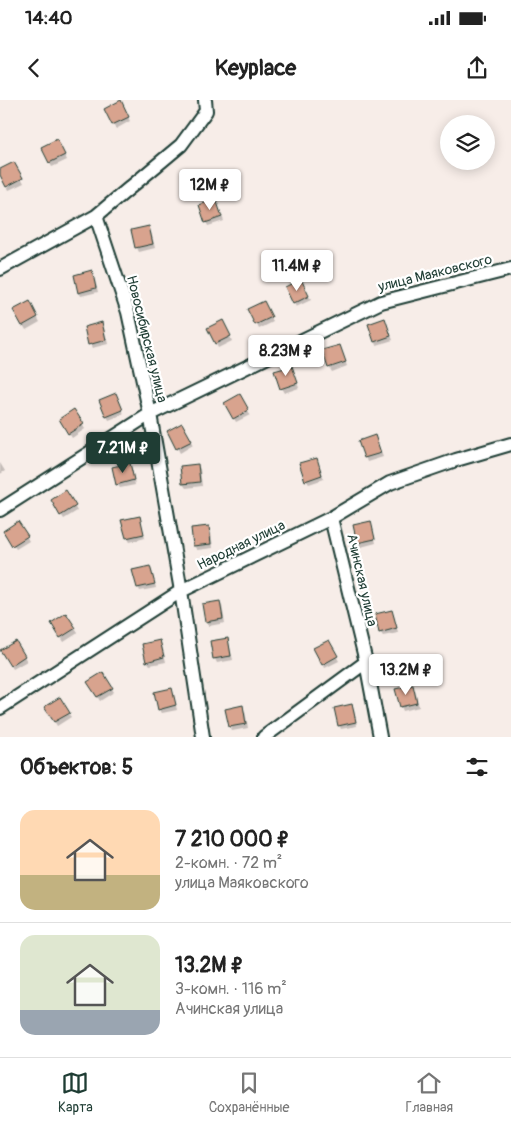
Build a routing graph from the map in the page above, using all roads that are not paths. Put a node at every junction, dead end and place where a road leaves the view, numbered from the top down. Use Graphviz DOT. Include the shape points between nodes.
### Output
graph roads {
  1 [pos="205,100"];
  2 [pos="96,216"];
  3 [pos="0,269"];
  4 [pos="511,269"];
  5 [pos="150,414"];
  6 [pos="511,444"];
  7 [pos="0,510"];
  8 [pos="332,518"];
  9 [pos="181,591"];
  10 [pos="366,662"];
  11 [pos="0,708"];
  12 [pos="203,737"];
  13 [pos="264,737"];
  14 [pos="380,737"];
  1 -- 2 [label="street" via="206,110 181,145"];
  2 -- 3 [label="street"];
  2 -- 5 [label="street, Новосибирская улица" via="128,312"];
  4 -- 5 [label="street, улица Маяковского" via="381,302"];
  5 -- 7 [label="street, улица Маяковского"];
  5 -- 9 [label="street, Новосибирская улица"];
  6 -- 8 [label="street, Народная улица" via="390,483"];
  8 -- 9 [label="street, Народная улица"];
  8 -- 10 [label="street, Ачинская улица"];
  9 -- 11 [label="street, Народная улица"];
  9 -- 12 [label="street, Новосибирская улица"];
  10 -- 13 [label="street"];
  10 -- 14 [label="street, Ачинская улица"];
}
